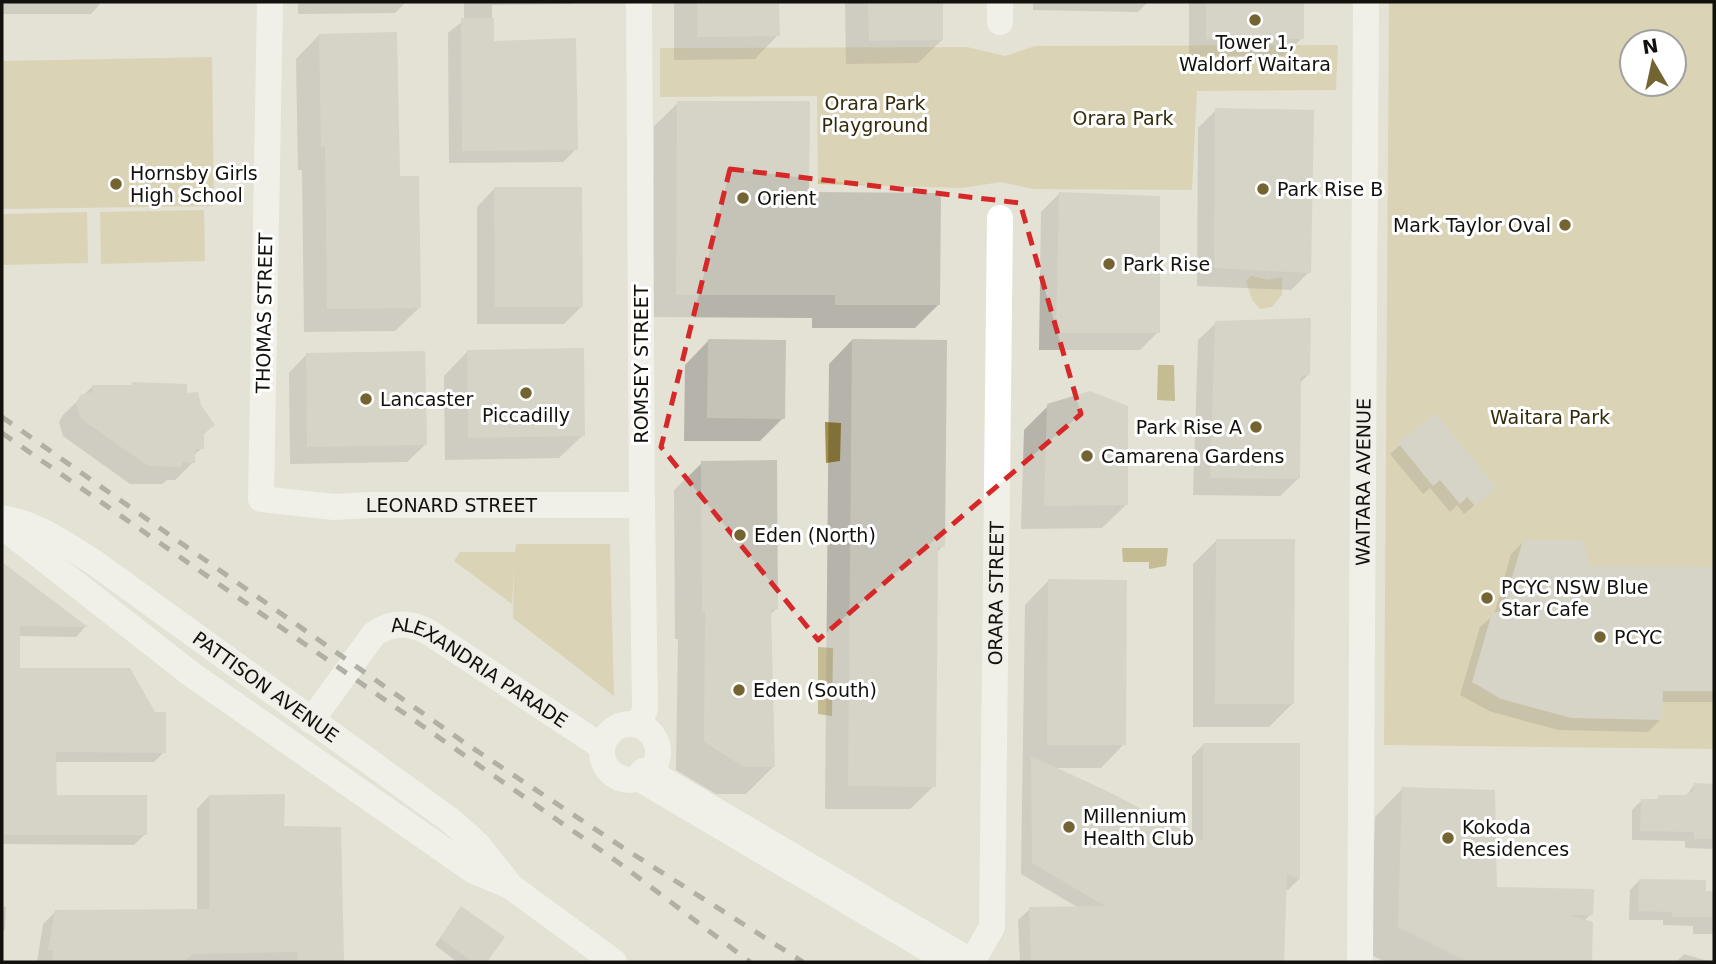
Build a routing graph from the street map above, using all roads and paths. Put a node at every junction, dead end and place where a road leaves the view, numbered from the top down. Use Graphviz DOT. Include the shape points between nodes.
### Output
graph roads {
  1 [pos="270,2"];
  2 [pos="639,2"];
  3 [pos="1366,2"];
  4 [pos="1000,218"];
  5 [pos="261,499"];
  6 [pos="642,505"];
  7 [pos="2,518"];
  8 [pos="2,526"];
  9 [pos="311,721"];
  10 [pos="639,724"];
  11 [pos="601,746"];
  12 [pos="646,776"];
  13 [pos="510,886"];
  14 [pos="614,962"];
  15 [pos="961,962"];
  16 [pos="972,962"];
  17 [pos="1360,962"];
  1 -- 5 [label="street, THOMAS STREET"];
  2 -- 6 [label="street, ROMSEY STREET"];
  3 -- 17 [label="street, WAITARA AVENUE"];
  4 -- 16 [label="street, ORARA STREET" via="992,928"];
  5 -- 6 [label="street, LEONARD STREET" via="334,507"];
  6 -- 10 [label="street, ROMSEY STREET" via="645,709"];
  7 -- 9 [label="street, PATTISON AVENUE" via="32,528 86,557"];
  8 -- 13 [label="street, PATTISON AVENUE" via="191,674 474,871"];
  9 -- 11 [label="street, ALEXANDRIA PARADE" via="379,630 392,624 411,625"];
  9 -- 13 [label="street, PATTISON AVENUE" via="450,820 478,845"];
  10 -- 11 [label="street" via="612,729"];
  10 -- 12 [label="street" via="653,736 659,753"];
  11 -- 12 [label="street" via="604,765 618,778"];
  12 -- 15 [label="street"];
  13 -- 14 [label="street, PATTISON AVENUE"];
}
